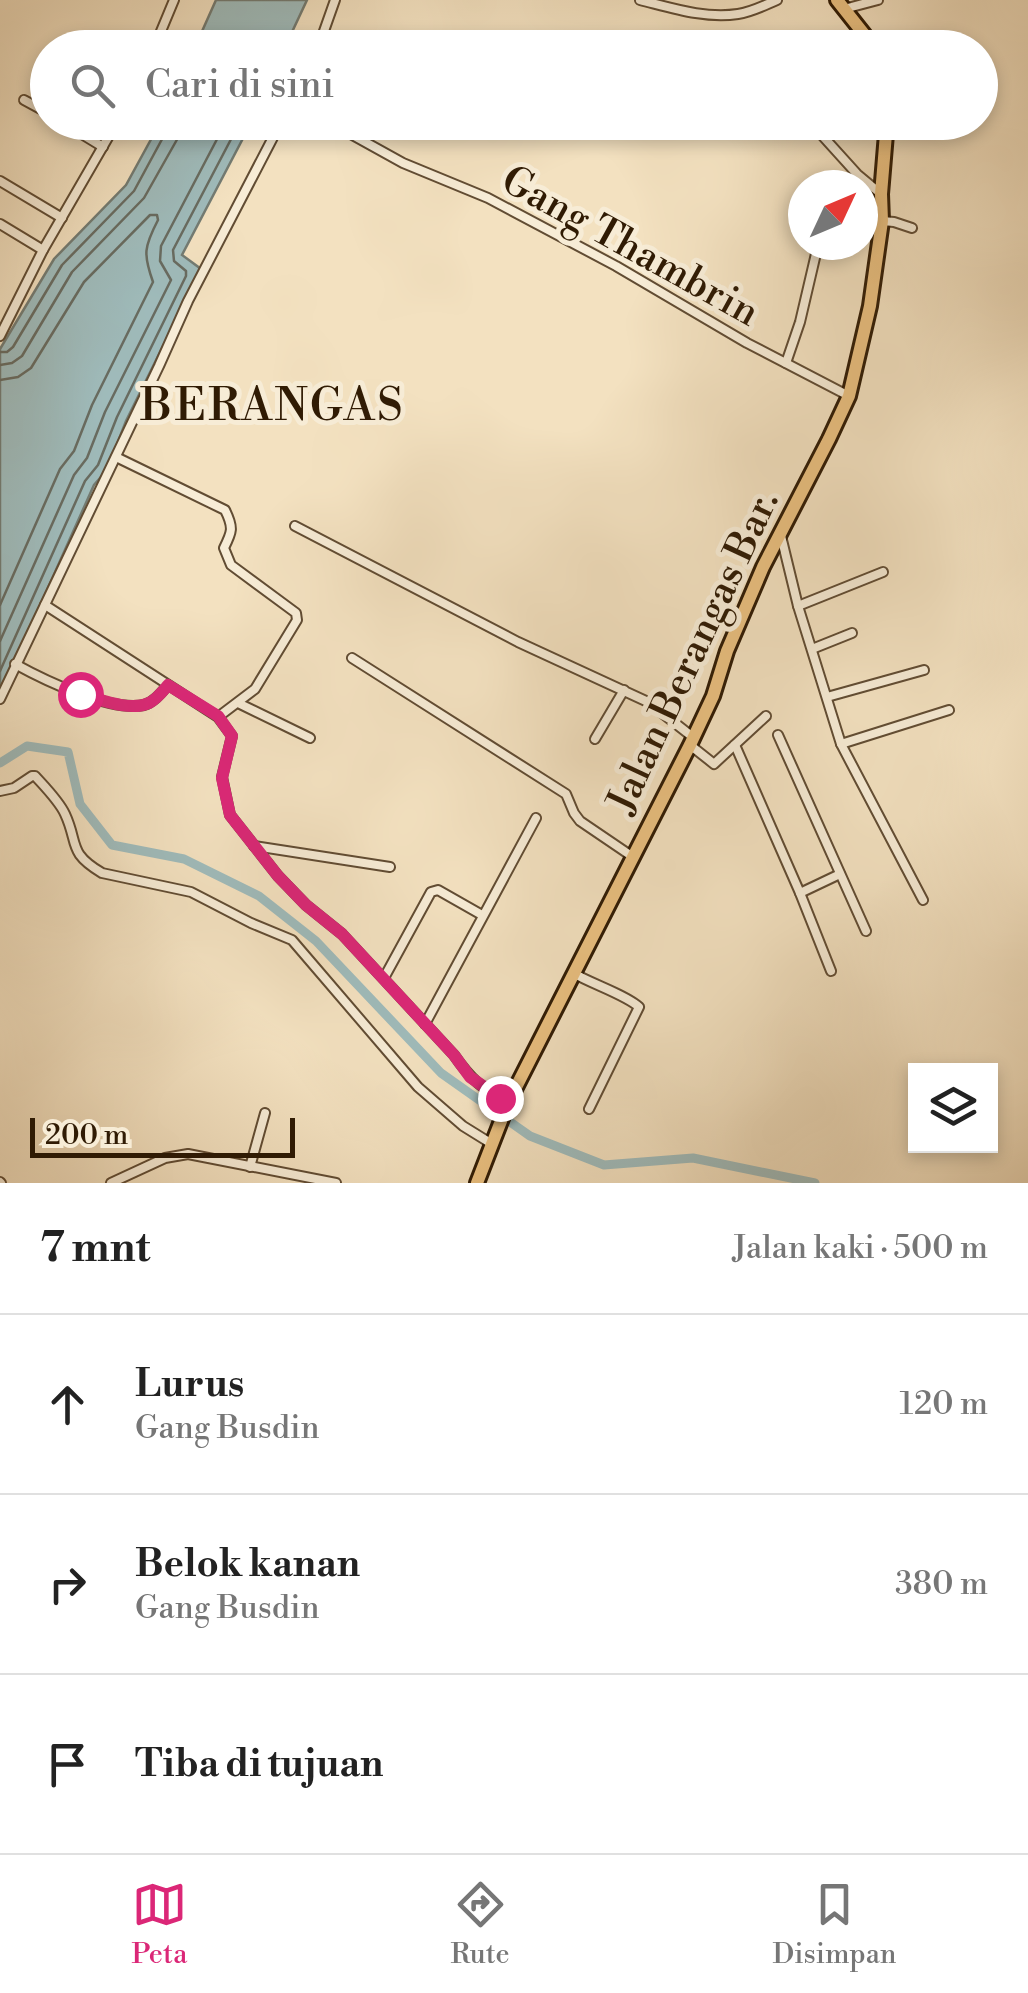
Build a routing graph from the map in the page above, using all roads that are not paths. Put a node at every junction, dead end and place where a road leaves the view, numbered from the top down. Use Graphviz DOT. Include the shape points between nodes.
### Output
graph roads {
  1 [pos="174,0"];
  2 [pos="335,0"];
  3 [pos="640,0"];
  4 [pos="777,0"];
  5 [pos="878,0"];
  6 [pos="840,5"];
  7 [pos="162,30"];
  8 [pos="324,30"];
  9 [pos="860,30"];
  10 [pos="24,100"];
  11 [pos="30,104"];
  12 [pos="92,140"];
  13 [pos="107,140"];
  14 [pos="272,140"];
  15 [pos="361,140"];
  16 [pos="826,140"];
  17 [pos="886,140"];
  18 [pos="103,147"];
  19 [pos="0,181"];
  20 [pos="881,194"];
  21 [pos="62,218"];
  22 [pos="882,222"];
  23 [pos="0,224"];
  24 [pos="912,228"];
  25 [pos="43,250"];
  26 [pos="814,260"];
  27 [pos="0,336"];
  28 [pos="786,363"];
  29 [pos="849,396"];
  30 [pos="116,457"];
  31 [pos="295,526"];
  32 [pos="780,531"];
  33 [pos="883,572"];
  34 [pos="45,605"];
  35 [pos="798,606"];
  36 [pos="852,633"];
  37 [pos="812,648"];
  38 [pos="352,658"];
  39 [pos="16,664"];
  40 [pos="924,670"];
  41 [pos="168,685"];
  42 [pos="624,690"];
  43 [pos="0,698"];
  44 [pos="827,698"];
  45 [pos="238,703"];
  46 [pos="948,710"];
  47 [pos="218,716"];
  48 [pos="766,716"];
  49 [pos="778,735"];
  50 [pos="310,738"];
  51 [pos="595,738"];
  52 [pos="692,741"];
  53 [pos="842,744"];
  54 [pos="735,745"];
  55 [pos="0,791"];
  56 [pos="536,818"];
  57 [pos="254,846"];
  58 [pos="633,857"];
  59 [pos="390,867"];
  60 [pos="840,874"];
  61 [pos="800,893"];
  62 [pos="923,900"];
  63 [pos="482,915"];
  64 [pos="866,930"];
  65 [pos="830,971"];
  66 [pos="573,974"];
  67 [pos="384,978"];
  68 [pos="425,1024"];
  69 [pos="506,1106"];
  70 [pos="589,1109"];
  71 [pos="266,1113"];
  72 [pos="494,1139"];
  73 [pos="250,1167"];
  74 [pos="115,1182"];
  75 [pos="336,1183"];
  76 [pos="476,1183"];
  1 -- 7 [label="street"];
  2 -- 8 [label="street"];
  3 -- 4 [label="street" via="726,15"];
  5 -- 6 [label="street"];
  6 -- 9 [label="main road"];
  10 -- 11 [label="street"];
  12 -- 18 [label="street"];
  13 -- 18 [label="street"];
  14 -- 30 [label="street"];
  15 -- 28 [label="street, Gang Thambrin" via="488,198"];
  16 -- 20 [label="street"];
  17 -- 20 [label="main road, Jalan Berangas Bar."];
  18 -- 21 [label="street"];
  19 -- 21 [label="street"];
  20 -- 22 [label="main road, Jalan Berangas Bar."];
  21 -- 25 [label="street"];
  22 -- 24 [label="street"];
  22 -- 29 [label="main road, Jalan Berangas Bar."];
  23 -- 25 [label="street"];
  25 -- 27 [label="street"];
  26 -- 28 [label="street"];
  28 -- 29 [label="street, Gang Thambrin"];
  29 -- 32 [label="main road, Jalan Berangas Bar."];
  30 -- 34 [label="street"];
  30 -- 45 [label="street" via="225,510 232,531 224,548 230,565 296,613 255,688"];
  31 -- 42 [label="street"];
  32 -- 35 [label="street"];
  32 -- 52 [label="main road, Jalan Berangas Bar."];
  33 -- 35 [label="street"];
  34 -- 39 [label="street"];
  34 -- 41 [label="street"];
  35 -- 37 [label="street"];
  36 -- 37 [label="street"];
  37 -- 44 [label="street"];
  38 -- 58 [label="street" via="566,794 580,821"];
  39 -- 41 [label="street" via="80,694 124,704 145,705"];
  39 -- 43 [label="street"];
  40 -- 44 [label="street"];
  41 -- 47 [label="street"];
  42 -- 51 [label="street"];
  42 -- 52 [label="street"];
  44 -- 53 [label="street"];
  45 -- 47 [label="street"];
  45 -- 50 [label="street"];
  46 -- 53 [label="street"];
  47 -- 57 [label="street" via="232,736 222,778 226,807"];
  48 -- 54 [label="street"];
  49 -- 60 [label="street"];
  52 -- 54 [label="street" via="714,764"];
  52 -- 58 [label="main road, Jalan Berangas Bar."];
  53 -- 62 [label="street"];
  54 -- 61 [label="street"];
  55 -- 72 [label="street" via="35,776 66,815 76,852 91,866 191,892 292,940 418,1086 463,1126"];
  56 -- 63 [label="street"];
  57 -- 59 [label="street"];
  57 -- 67 [label="street"];
  58 -- 66 [label="main road, Jalan Berangas Bar."];
  60 -- 61 [label="street"];
  60 -- 64 [label="street"];
  61 -- 65 [label="street"];
  63 -- 67 [label="street" via="431,892"];
  63 -- 68 [label="street"];
  66 -- 69 [label="main road, Jalan Berangas Bar."];
  66 -- 70 [label="street" via="639,1007"];
  67 -- 68 [label="street"];
  68 -- 69 [label="street" via="470,1077"];
  69 -- 72 [label="main road, Jalan Berangas Bar."];
  71 -- 73 [label="street"];
  72 -- 76 [label="main road, Jalan Berangas Bar."];
  73 -- 74 [label="street" via="176,1154"];
  73 -- 75 [label="street"];
}
